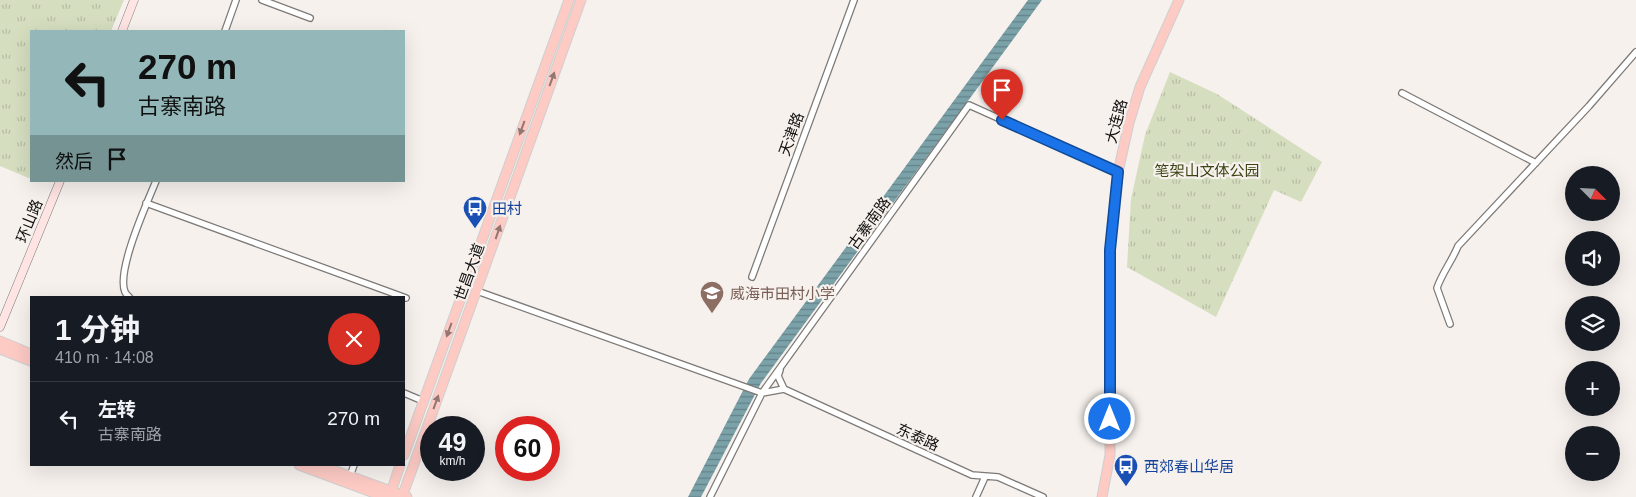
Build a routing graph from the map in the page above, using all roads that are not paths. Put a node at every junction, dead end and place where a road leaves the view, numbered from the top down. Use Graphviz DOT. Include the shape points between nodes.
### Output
graph roads {
  1 [pos="134,0"];
  2 [pos="236,0"];
  3 [pos="262,0"];
  4 [pos="568,0"];
  5 [pos="581,0"];
  6 [pos="854,0"];
  7 [pos="1179,0"];
  8 [pos="310,18"];
  9 [pos="122,30"];
  10 [pos="225,30"];
  11 [pos="1636,52"];
  12 [pos="1402,92"];
  13 [pos="1536,163"];
  14 [pos="1118,172"];
  15 [pos="60,182"];
  16 [pos="156,182"];
  17 [pos="146,203"];
  18 [pos="752,277"];
  19 [pos="477,291"];
  20 [pos="129,296"];
  21 [pos="401,296"];
  22 [pos="1450,324"];
  23 [pos="0,327"];
  24 [pos="0,341"];
  25 [pos="0,349"];
  26 [pos="30,354"];
  27 [pos="30,361"];
  28 [pos="780,367"];
  29 [pos="784,389"];
  30 [pos="760,392"];
  31 [pos="405,393"];
  32 [pos="423,401"];
  33 [pos="405,452"];
  34 [pos="302,466"];
  35 [pos="321,466"];
  36 [pos="354,466"];
  37 [pos="400,466"];
  38 [pos="985,477"];
  39 [pos="348,480"];
  40 [pos="388,495"];
  41 [pos="404,496"];
  42 [pos="710,497"];
  43 [pos="976,497"];
  44 [pos="1044,497"];
  45 [pos="1102,497"];
  1 -- 9 [label="main road"];
  2 -- 10 [label="street"];
  3 -- 8 [label="street"];
  4 -- 32 [label="main road, 世昌大道, one-way"];
  19 -- 5 [label="main road, 世昌大道, one-way"];
  6 -- 18 [label="street, 天津路"];
  7 -- 14 [label="main road, 大连路" via="1140,87"];
  11 -- 13 [label="street"];
  12 -- 13 [label="street"];
  13 -- 22 [label="street" via="1458,246 1442,274 1436,288"];
  14 -- 28 [label="street, 古寨南路" via="969,106"];
  14 -- 45 [label="main road, 大连路" via="1110,250 1110,455"];
  15 -- 23 [label="main road, 环山路"];
  16 -- 17 [label="street"];
  17 -- 20 [label="street" via="124,274"];
  17 -- 21 [label="street"];
  19 -- 30 [label="street"];
  41 -- 19 [label="main road, 世昌大道, one-way"];
  24 -- 26 [label="main road"];
  25 -- 27 [label="main road"];
  28 -- 29 [label="street" via="778,376"];
  28 -- 30 [label="street, 古寨南路"];
  29 -- 30 [label="street"];
  29 -- 38 [label="street, 东泰路" via="972,475"];
  30 -- 42 [label="street, 古寨南路"];
  31 -- 32 [label="street"];
  32 -- 33 [label="main road, 世昌大道"];
  34 -- 39 [label="main road"];
  35 -- 39 [label="main road"];
  36 -- 39 [label="street"];
  37 -- 40 [label="main road"];
  38 -- 43 [label="street"];
  38 -- 44 [label="street, 东泰路" via="998,477"];
  39 -- 40 [label="main road"];
  40 -- 41 [label="main road"];
}
